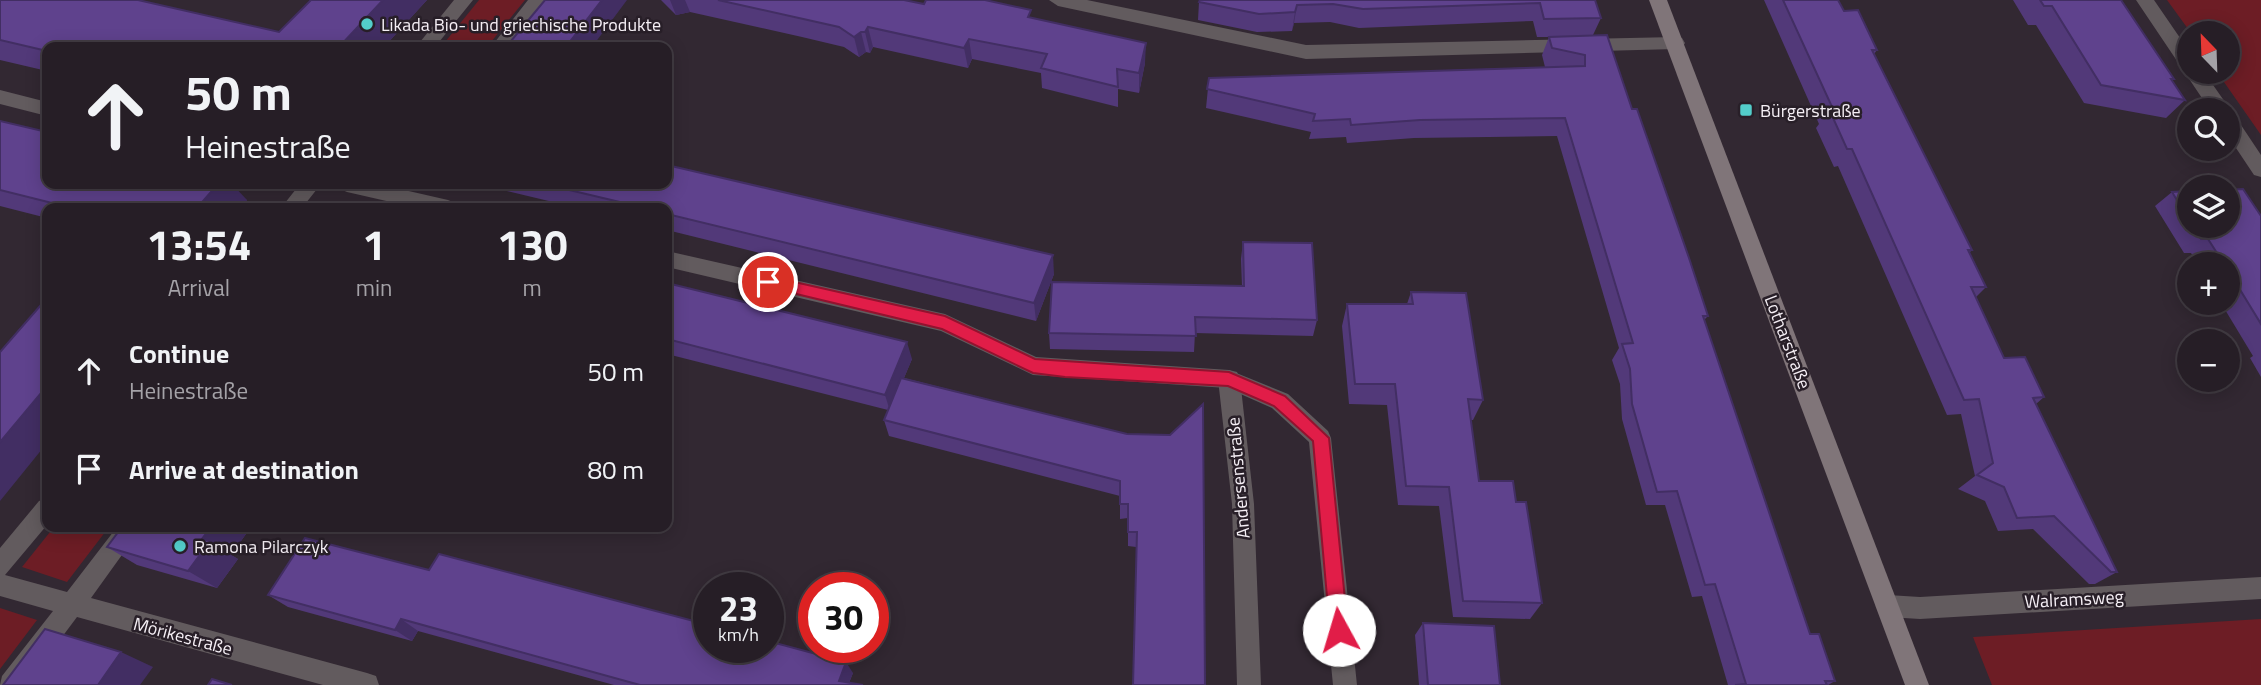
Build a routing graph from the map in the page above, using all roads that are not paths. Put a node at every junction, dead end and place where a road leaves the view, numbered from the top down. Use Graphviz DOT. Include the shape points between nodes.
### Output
graph roads {
  1 [pos="464,0"];
  2 [pos="538,0"];
  3 [pos="1058,0"];
  4 [pos="1658,0"];
  5 [pos="2145,0"];
  6 [pos="429,42"];
  7 [pos="504,42"];
  8 [pos="1676,43"];
  9 [pos="2177,47"];
  10 [pos="0,97"];
  11 [pos="42,108"];
  12 [pos="2240,139"];
  13 [pos="2261,170"];
  14 [pos="307,189"];
  15 [pos="363,189"];
  16 [pos="382,195"];
  17 [pos="295,203"];
  18 [pos="423,203"];
  19 [pos="672,260"];
  20 [pos="1229,379"];
  21 [pos="42,514"];
  22 [pos="127,532"];
  23 [pos="0,566"];
  24 [pos="0,585"];
  25 [pos="2261,589"];
  26 [pos="71,606"];
  27 [pos="1888,606"];
  28 [pos="11,685"];
  29 [pos="366,685"];
  30 [pos="1249,685"];
  31 [pos="1345,685"];
  32 [pos="1917,685"];
  1 -- 6 [label="street"];
  2 -- 7 [label="street"];
  3 -- 8 [label="street" via="1306,52"];
  4 -- 8 [label="street, Lotharstraße"];
  5 -- 9 [label="street"];
  8 -- 27 [label="street, Lotharstraße"];
  10 -- 11 [label="street"];
  12 -- 13 [label="street"];
  14 -- 17 [label="street"];
  15 -- 16 [label="street"];
  16 -- 18 [label="street"];
  19 -- 20 [label="street" via="945,323 1033,366"];
  20 -- 30 [label="street, Andersenstraße" via="1242,504"];
  20 -- 31 [label="street" via="1280,401 1321,438"];
  21 -- 23 [label="street"];
  22 -- 26 [label="street"];
  24 -- 26 [label="street, Mörikestraße"];
  25 -- 27 [label="street, Walramsweg"];
  26 -- 28 [label="street"];
  26 -- 29 [label="street, Mörikestraße"];
  27 -- 32 [label="street, Lotharstraße"];
}
